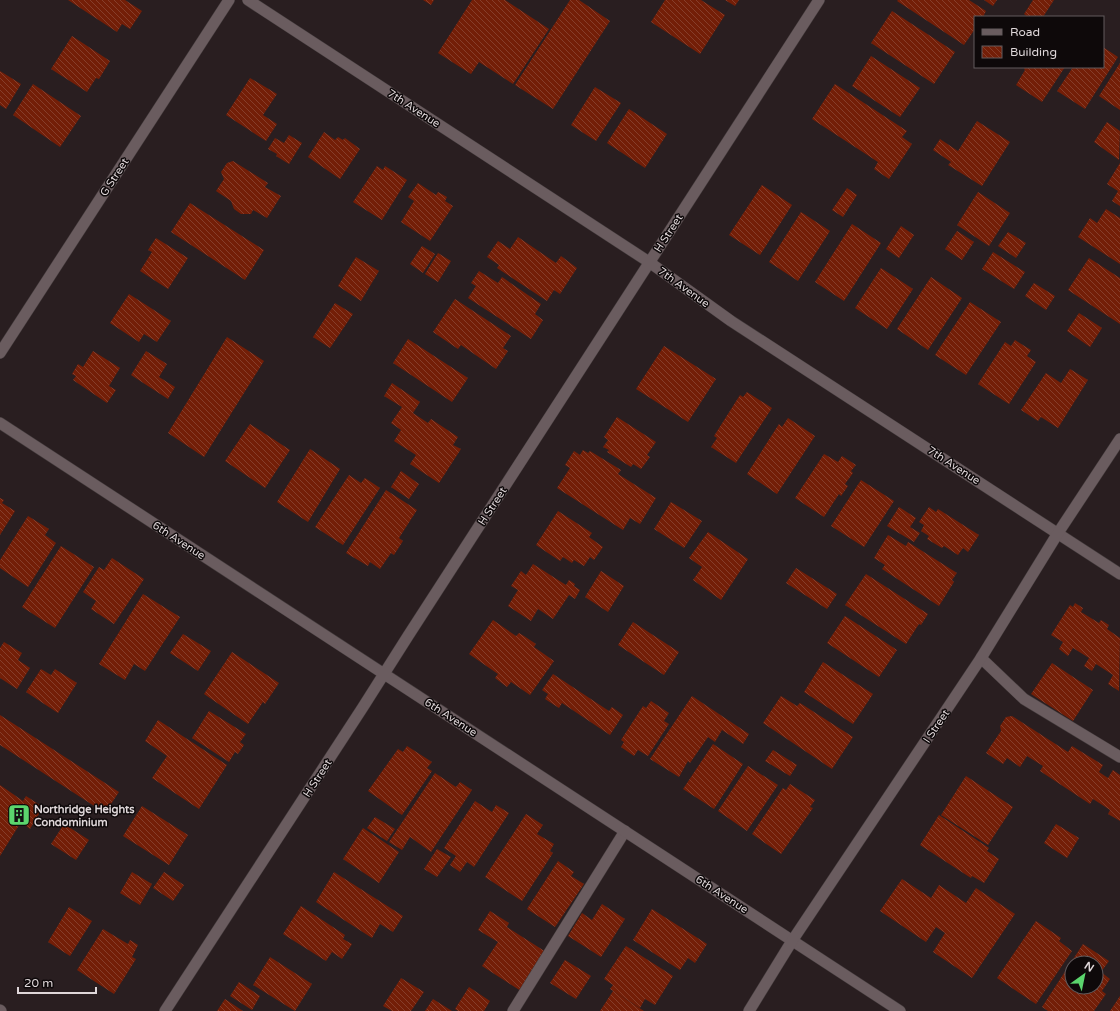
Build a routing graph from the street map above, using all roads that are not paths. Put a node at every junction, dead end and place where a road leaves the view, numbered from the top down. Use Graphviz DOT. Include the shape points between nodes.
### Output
graph roads {
  1 [pos="229,0"];
  2 [pos="248,0"];
  3 [pos="819,0"];
  4 [pos="649,262"];
  5 [pos="0,353"];
  6 [pos="0,423"];
  7 [pos="1120,439"];
  8 [pos="1058,533"];
  9 [pos="1120,574"];
  10 [pos="981,658"];
  11 [pos="384,673"];
  12 [pos="1120,757"];
  13 [pos="625,831"];
  14 [pos="792,941"];
  15 [pos="165,1011"];
  16 [pos="513,1011"];
  17 [pos="749,1011"];
  18 [pos="900,1011"];
  1 -- 5 [label="street, G Street"];
  2 -- 4 [label="street, 7th Avenue"];
  3 -- 4 [label="street, H Street"];
  4 -- 8 [label="street, 7th Avenue" via="731,321"];
  4 -- 11 [label="street, H Street"];
  6 -- 11 [label="street, 6th Avenue"];
  7 -- 8 [label="street, I Street"];
  8 -- 9 [label="street, 7th Avenue"];
  8 -- 10 [label="street, I Street"];
  10 -- 12 [label="street" via="1024,699"];
  10 -- 14 [label="street, I Street"];
  11 -- 13 [label="street, 6th Avenue"];
  11 -- 15 [label="street, H Street"];
  13 -- 14 [label="street, 6th Avenue"];
  13 -- 16 [label="street"];
  14 -- 17 [label="street, I Street"];
  14 -- 18 [label="street, 6th Avenue"];
}
